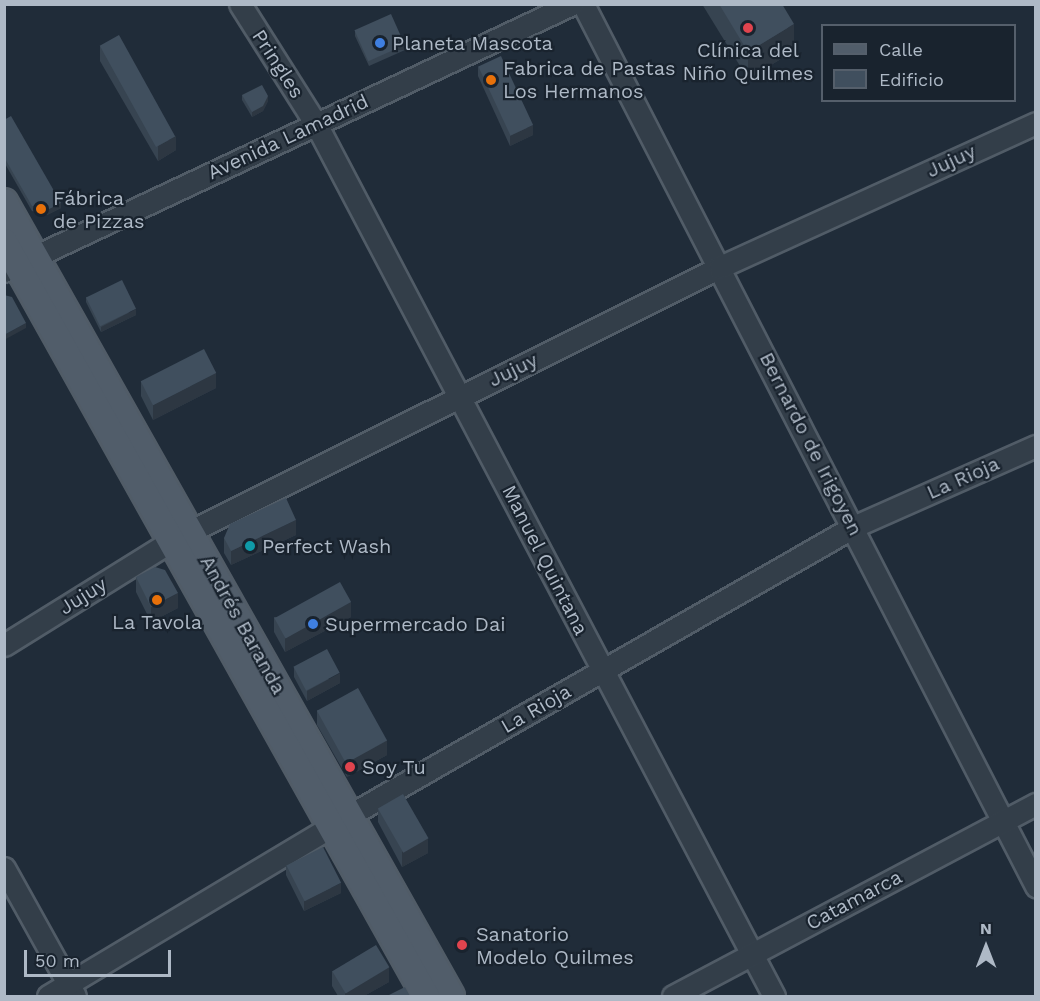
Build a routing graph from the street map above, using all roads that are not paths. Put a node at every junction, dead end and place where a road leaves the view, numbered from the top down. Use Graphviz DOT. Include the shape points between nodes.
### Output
graph roads {
  1 [pos="240,4"];
  2 [pos="572,4"];
  3 [pos="583,4"];
  4 [pos="1035,123"];
  5 [pos="316,124"];
  6 [pos="4,202"];
  7 [pos="16,257"];
  8 [pos="720,267"];
  9 [pos="461,396"];
  10 [pos="1035,446"];
  11 [pos="853,527"];
  12 [pos="182,536"];
  13 [pos="4,645"];
  14 [pos="602,671"];
  15 [pos="1035,804"];
  16 [pos="341,821"];
  17 [pos="1003,822"];
  18 [pos="4,868"];
  19 [pos="1035,886"];
  20 [pos="750,954"];
  21 [pos="72,990"];
  22 [pos="48,996"];
  23 [pos="426,996"];
  24 [pos="451,996"];
  25 [pos="673,996"];
  26 [pos="774,996"];
  1 -- 5 [label="street, Pringles"];
  2 -- 5 [label="street, Avenida Lamadrid"];
  3 -- 8 [label="street, Bernardo de Irigoyen"];
  4 -- 8 [label="street, Jujuy"];
  5 -- 7 [label="street, Avenida Lamadrid"];
  5 -- 9 [label="street, Manuel Quintana"];
  6 -- 7 [label="main road, Andrés Baranda"];
  7 -- 12 [label="main road, Andrés Baranda"];
  8 -- 9 [label="street, Jujuy"];
  8 -- 11 [label="street, Bernardo de Irigoyen"];
  9 -- 12 [label="street, Jujuy"];
  9 -- 14 [label="street, Manuel Quintana"];
  10 -- 11 [label="street, La Rioja"];
  11 -- 14 [label="street, La Rioja"];
  11 -- 17 [label="street, Bernardo de Irigoyen"];
  12 -- 13 [label="street, Jujuy"];
  12 -- 16 [label="main road, Andrés Baranda"];
  14 -- 16 [label="street, La Rioja"];
  14 -- 20 [label="street, Manuel Quintana"];
  15 -- 17 [label="street, Catamarca"];
  16 -- 21 [label="street, La Rioja"];
  16 -- 23 [label="main road, Andrés Baranda"];
  16 -- 24 [label="main road, Andrés Baranda"];
  17 -- 19 [label="street, Bernardo de Irigoyen"];
  17 -- 20 [label="street, Catamarca"];
  18 -- 21 [label="street"];
  20 -- 25 [label="street, Catamarca"];
  20 -- 26 [label="street, Manuel Quintana"];
  21 -- 22 [label="street, La Rioja"];
}
